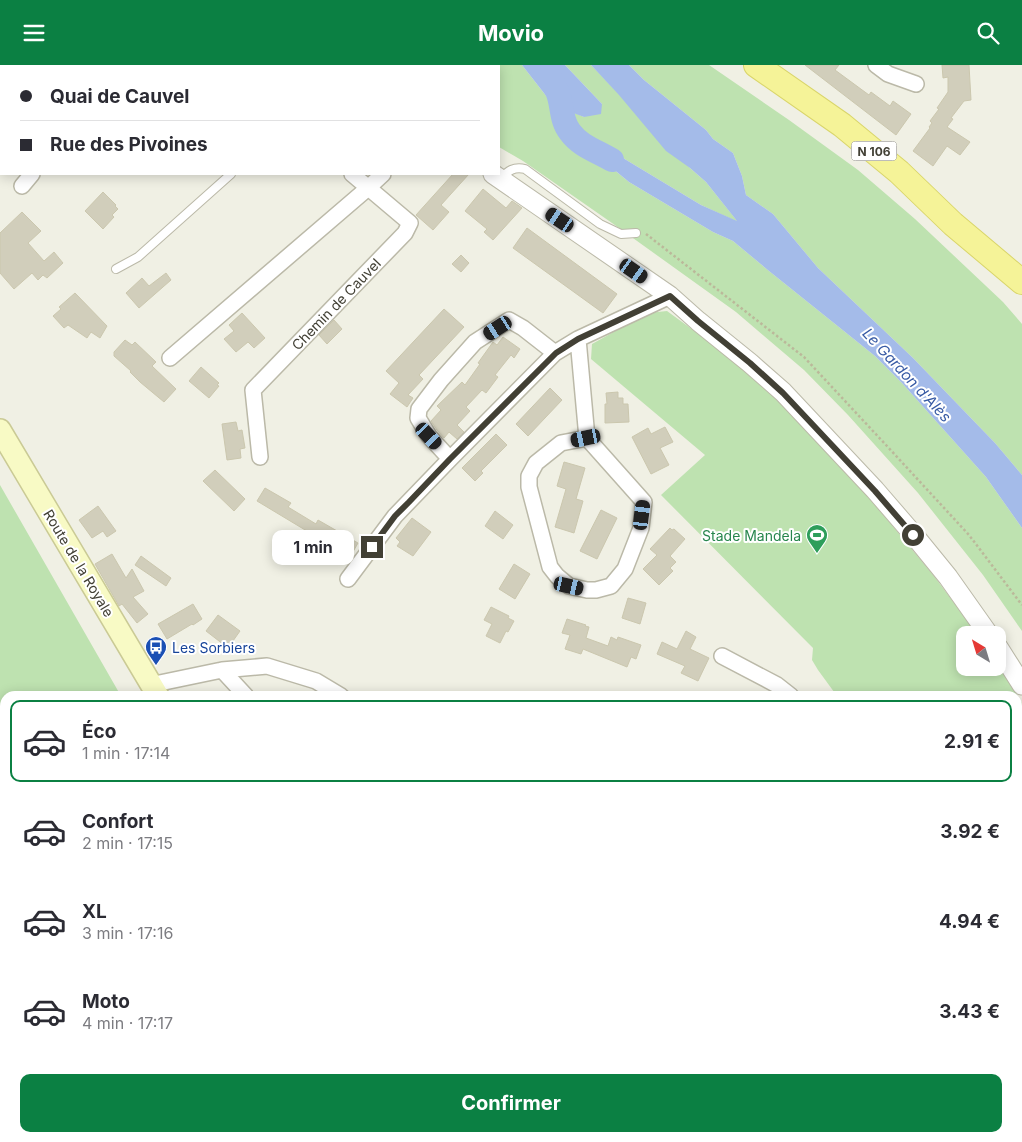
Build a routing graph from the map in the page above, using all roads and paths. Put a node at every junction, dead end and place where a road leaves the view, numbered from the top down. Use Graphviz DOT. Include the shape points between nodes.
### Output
graph roads {
  1 [pos="756,65"];
  2 [pos="876,65"];
  3 [pos="916,83"];
  4 [pos="500,174"];
  5 [pos="31,175"];
  6 [pos="230,175"];
  7 [pos="353,175"];
  8 [pos="381,175"];
  9 [pos="496,176"];
  10 [pos="22,185"];
  11 [pos="368,189"];
  12 [pos="636,233"];
  13 [pos="116,269"];
  14 [pos="1022,285"];
  15 [pos="670,296"];
  16 [pos="578,339"];
  17 [pos="556,353"];
  18 [pos="170,359"];
  19 [pos="0,429"];
  20 [pos="586,438"];
  21 [pos="260,457"];
  22 [pos="450,459"];
  23 [pos="348,579"];
  24 [pos="1022,605"];
  25 [pos="983,626"];
  26 [pos="722,656"];
  27 [pos="1006,660"];
  28 [pos="222,670"];
  29 [pos="1022,685"];
  30 [pos="154,691"];
  31 [pos="241,691"];
  32 [pos="333,691"];
  33 [pos="785,691"];
  1 -- 14 [label="main road, N 106" via="842,125 900,172"];
  2 -- 3 [label="street" via="888,74"];
  4 -- 12 [label="lane" via="519,167 525,169 600,224 621,234"];
  5 -- 10 [label="street"];
  6 -- 13 [label="lane" via="138,257"];
  7 -- 11 [label="street, Chemin de Cauvel"];
  8 -- 11 [label="street"];
  9 -- 15 [label="street"];
  11 -- 18 [label="street"];
  11 -- 21 [label="street, Chemin de Cauvel" via="410,223 405,233 253,390"];
  12 -- 24 [label="path" via="639,229 804,357 969,535"];
  15 -- 16 [label="street"];
  15 -- 25 [label="street" via="750,363 805,416 913,535"];
  16 -- 17 [label="street"];
  16 -- 20 [label="street"];
  17 -- 22 [label="street"];
  17 -- 22 [label="street" via="509,320 475,342 419,409 418,418 429,436"];
  19 -- 30 [label="main road, Route de la Royale"];
  20 -- 20 [label="street" via="561,443 536,463 529,476 528,487 550,567 569,586 596,590 611,587 625,569 641,528 644,502"];
  22 -- 23 [label="street" via="395,516"];
  26 -- 33 [label="street"];
  27 -- 29 [label="street"];
  28 -- 30 [label="street"];
  28 -- 31 [label="street"];
  28 -- 32 [label="street" via="267,667 316,681"];
}
